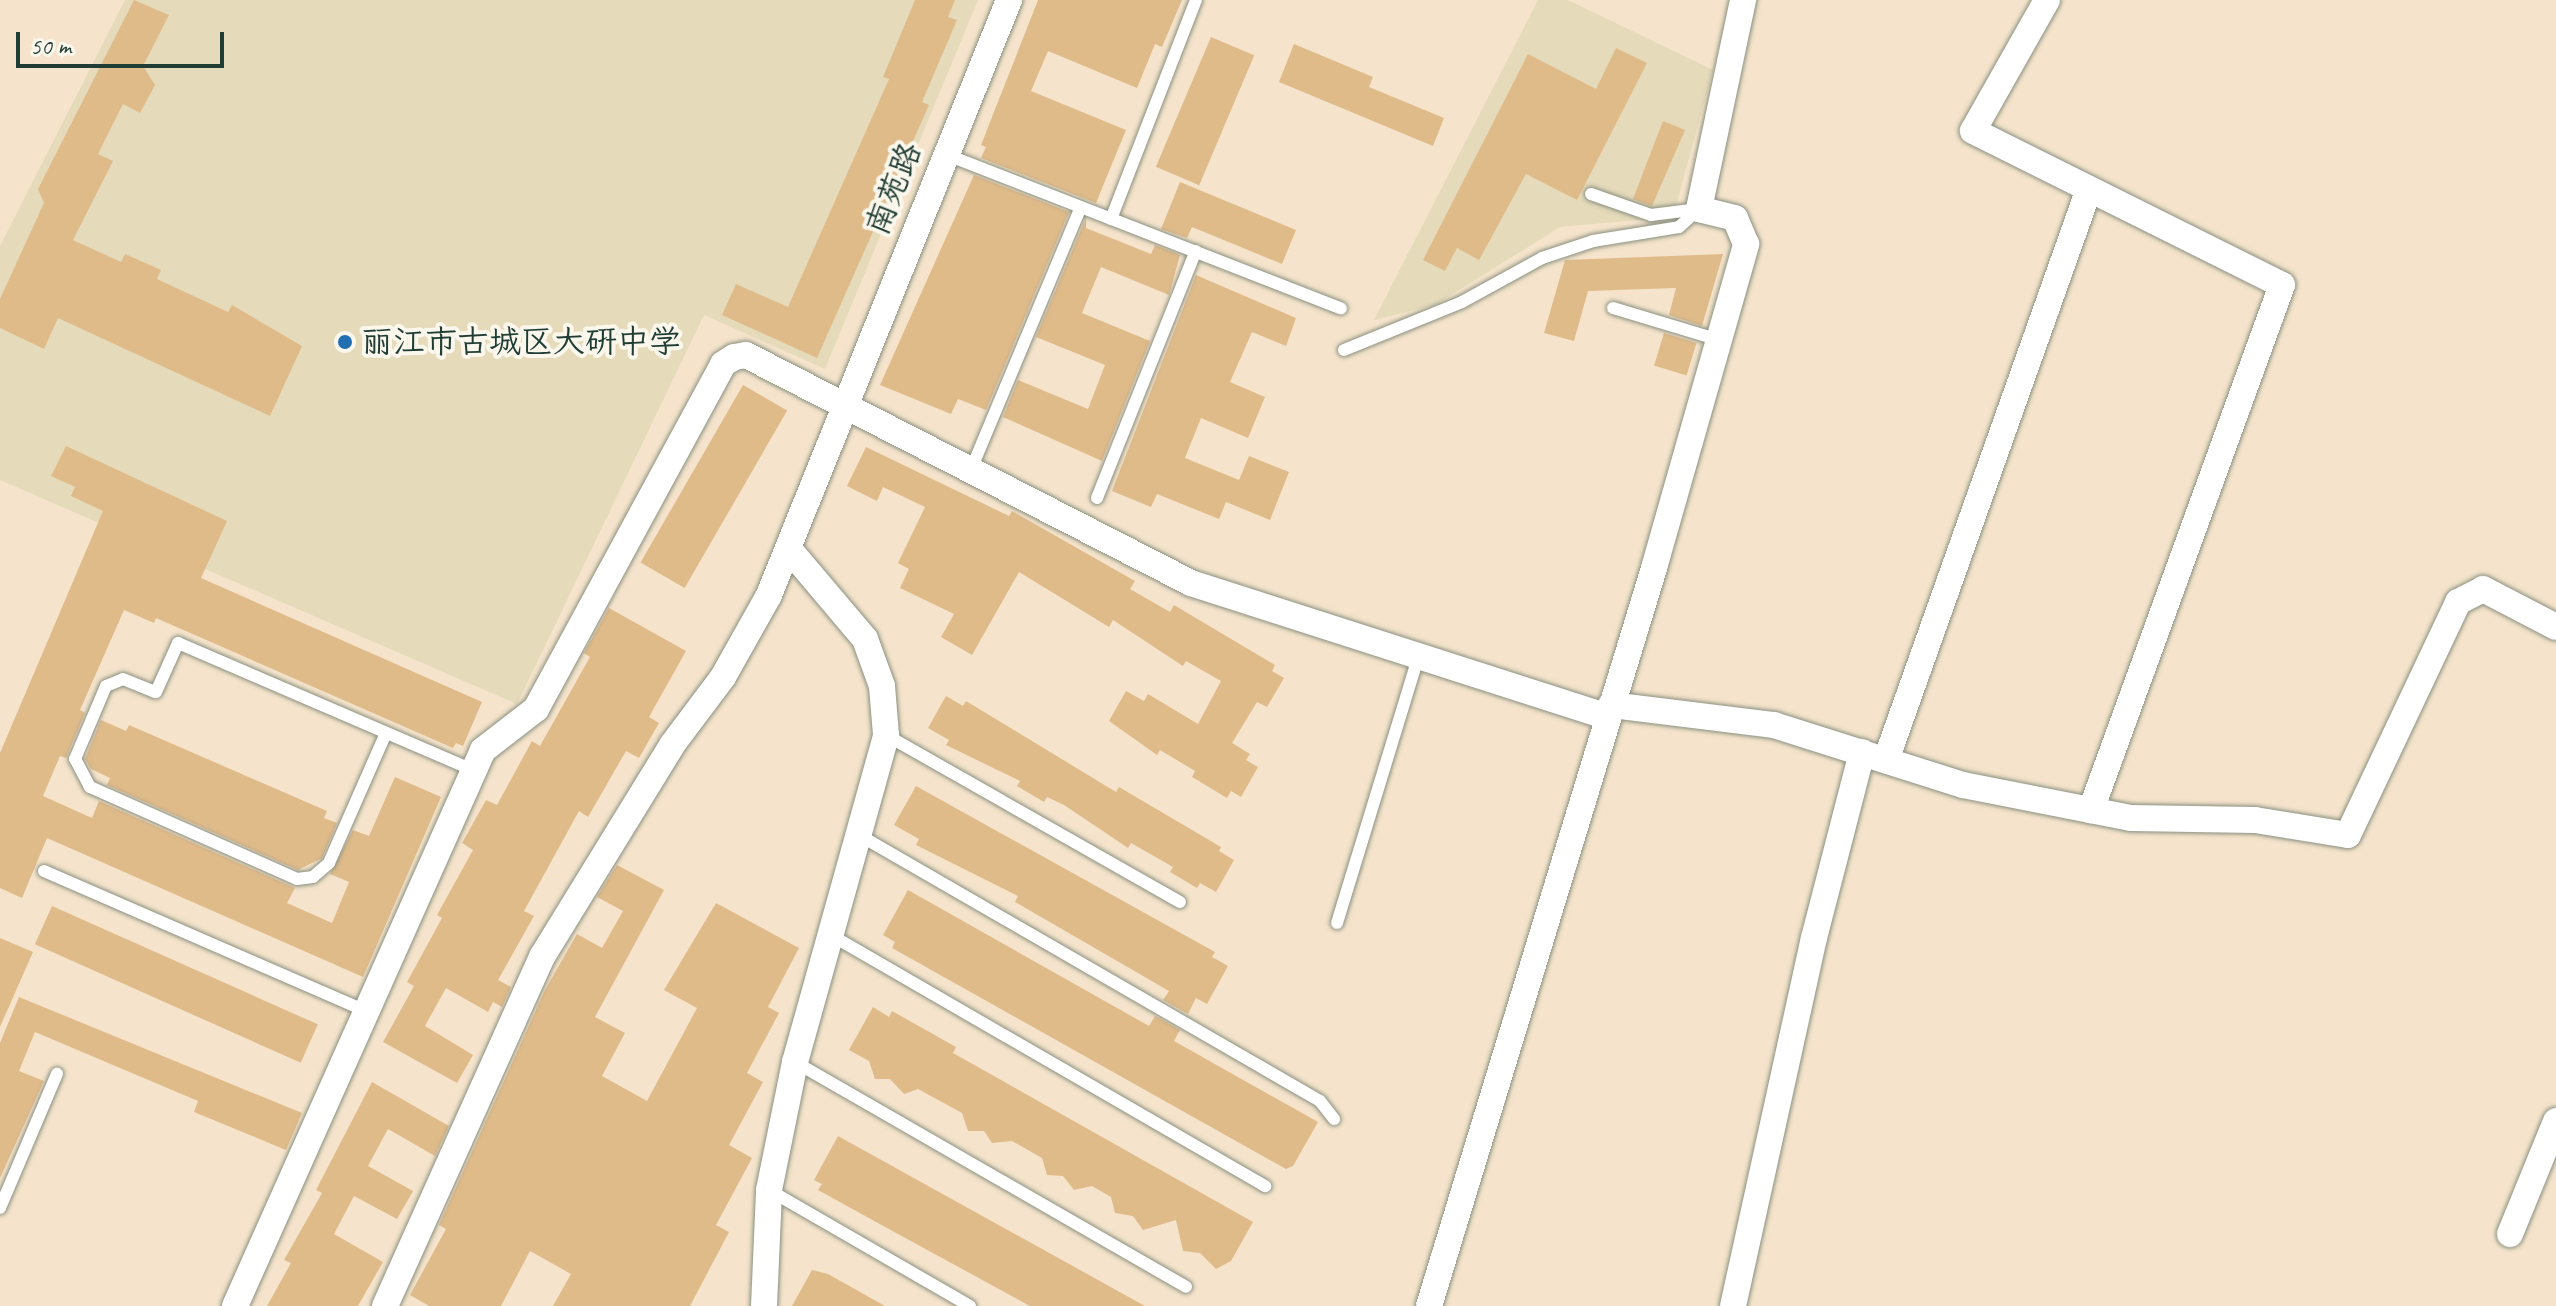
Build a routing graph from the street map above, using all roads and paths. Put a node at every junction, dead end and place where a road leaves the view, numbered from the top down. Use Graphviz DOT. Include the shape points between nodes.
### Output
graph roads {
  1 [pos="1009,0"];
  2 [pos="1196,0"];
  3 [pos="1743,0"];
  4 [pos="2047,0"];
  5 [pos="945,154"];
  6 [pos="2089,189"];
  7 [pos="1591,194"];
  8 [pos="1081,207"];
  9 [pos="1699,209"];
  10 [pos="1111,219"];
  11 [pos="1196,251"];
  12 [pos="1341,308"];
  13 [pos="1613,308"];
  14 [pos="1719,340"];
  15 [pos="1344,350"];
  16 [pos="843,403"];
  17 [pos="970,472"];
  18 [pos="1097,498"];
  19 [pos="788,548"];
  20 [pos="2556,627"];
  21 [pos="1418,658"];
  22 [pos="1610,711"];
  23 [pos="386,733"];
  24 [pos="886,735"];
  25 [pos="1874,756"];
  26 [pos="473,770"];
  27 [pos="2091,810"];
  28 [pos="859,835"];
  29 [pos="44,871"];
  30 [pos="1180,902"];
  31 [pos="1337,923"];
  32 [pos="829,934"];
  33 [pos="366,1011"];
  34 [pos="795,1062"];
  35 [pos="57,1074"];
  36 [pos="1334,1119"];
  37 [pos="2556,1121"];
  38 [pos="1265,1186"];
  39 [pos="769,1190"];
  40 [pos="0,1208"];
  41 [pos="2510,1234"];
  42 [pos="1186,1287"];
  43 [pos="235,1306"];
  44 [pos="385,1306"];
  45 [pos="764,1306"];
  46 [pos="970,1306"];
  47 [pos="1429,1306"];
  48 [pos="1733,1306"];
  1 -- 5 [label="street, 南苑路"];
  2 -- 10 [label="lane"];
  3 -- 9 [label="street"];
  4 -- 6 [label="street" via="1973,131"];
  5 -- 8 [label="lane"];
  5 -- 16 [label="street, 南苑路"];
  6 -- 25 [label="street"];
  6 -- 27 [label="street" via="2282,285"];
  7 -- 9 [label="lane" via="1651,215"];
  8 -- 10 [label="lane"];
  8 -- 17 [label="lane"];
  9 -- 14 [label="street" via="1735,218 1746,244"];
  9 -- 15 [label="lane" via="1679,227 1593,241 1542,258 1462,302"];
  10 -- 11 [label="lane"];
  11 -- 12 [label="lane"];
  11 -- 18 [label="lane"];
  13 -- 14 [label="lane"];
  14 -- 22 [label="street"];
  16 -- 17 [label="street"];
  16 -- 19 [label="street, 南苑路"];
  16 -- 26 [label="street" via="746,355 723,364 536,709 490,742"];
  17 -- 21 [label="street" via="1191,583"];
  19 -- 24 [label="street" via="865,639 882,686"];
  19 -- 44 [label="street, 南苑路" via="745,641 672,745 543,955"];
  20 -- 27 [label="street" via="2483,589 2458,602 2348,835 2255,820 2166,822"];
  21 -- 22 [label="street"];
  21 -- 31 [label="lane"];
  22 -- 25 [label="street" via="1774,725"];
  22 -- 47 [label="street"];
  23 -- 23 [label="lane" via="329,863 313,877 297,879 90,787 75,759 106,686 123,679 156,692 178,643"];
  23 -- 26 [label="lane"];
  24 -- 28 [label="street"];
  24 -- 30 [label="lane"];
  25 -- 27 [label="street" via="1963,785"];
  25 -- 48 [label="street" via="1814,938"];
  26 -- 33 [label="street"];
  28 -- 32 [label="street"];
  28 -- 36 [label="lane" via="1320,1101"];
  29 -- 33 [label="lane"];
  32 -- 34 [label="street"];
  32 -- 38 [label="lane"];
  33 -- 43 [label="street"];
  34 -- 39 [label="street"];
  34 -- 42 [label="lane"];
  35 -- 40 [label="lane"];
  37 -- 41 [label="street"];
  39 -- 45 [label="street"];
  39 -- 46 [label="lane"];
}
